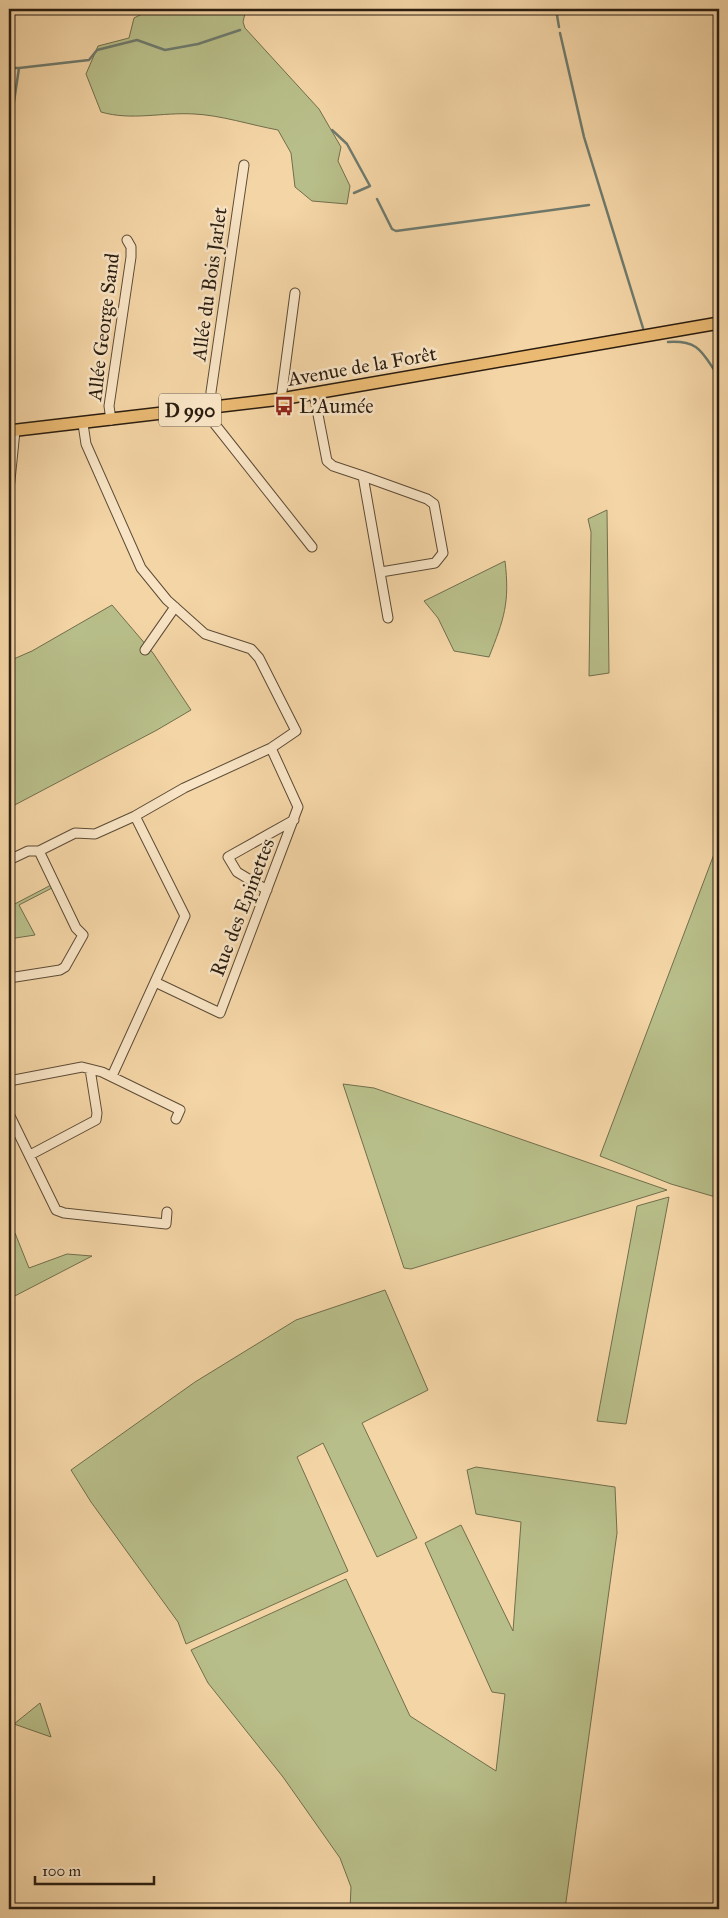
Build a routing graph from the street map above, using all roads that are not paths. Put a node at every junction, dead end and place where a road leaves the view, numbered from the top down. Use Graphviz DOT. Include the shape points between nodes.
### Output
graph roads {
  1 [pos="244,165"];
  2 [pos="127,240"];
  3 [pos="295,293"];
  4 [pos="719,323"];
  5 [pos="314,394"];
  6 [pos="281,399"];
  7 [pos="208,408"];
  8 [pos="112,420"];
  9 [pos="84,424"];
  10 [pos="12,431"];
  11 [pos="363,476"];
  12 [pos="9,490"];
  13 [pos="312,547"];
  14 [pos="381,572"];
  15 [pos="175,607"];
  16 [pos="388,618"];
  17 [pos="145,650"];
  18 [pos="271,748"];
  19 [pos="135,816"];
  20 [pos="294,820"];
  21 [pos="39,851"];
  22 [pos="9,860"];
  23 [pos="267,890"];
  24 [pos="9,978"];
  25 [pos="155,982"];
  26 [pos="90,1069"];
  27 [pos="112,1076"];
  28 [pos="9,1081"];
  29 [pos="9,1114"];
  30 [pos="176,1119"];
  31 [pos="30,1155"];
  32 [pos="167,1212"];
  1 -- 7 [label="street, Allée du Bois Jarlet"];
  2 -- 8 [label="street, Allée George Sand" via="131,258 109,406"];
  3 -- 6 [label="street"];
  4 -- 5 [label="main road, Avenue de la Forêt / D 990"];
  5 -- 6 [label="main road, Avenue de la Forêt / D 990"];
  5 -- 11 [label="street" via="327,461"];
  6 -- 7 [label="main road, Avenue de la Forêt / D 990"];
  7 -- 8 [label="main road, Avenue de la Forêt / D 990"];
  7 -- 13 [label="street" via="206,414"];
  8 -- 9 [label="main road, Avenue de la Forêt / D 990"];
  9 -- 10 [label="main road, Avenue de la Forêt / D 990"];
  9 -- 15 [label="street" via="86,444 141,568"];
  10 -- 12 [label="street"];
  11 -- 14 [label="street"];
  11 -- 14 [label="street" via="434,504 442,553 440,560"];
  14 -- 16 [label="street"];
  15 -- 17 [label="street"];
  15 -- 18 [label="street" via="205,634 251,649 259,658 296,731"];
  18 -- 19 [label="street" via="184,788"];
  18 -- 20 [label="street, Rue des Epinettes" via="298,808"];
  19 -- 21 [label="street" via="95,834 75,833"];
  19 -- 25 [label="street" via="185,916"];
  20 -- 23 [label="street, Rue des Epinettes"];
  20 -- 23 [label="street" via="228,857 237,872"];
  21 -- 22 [label="street" via="28,851"];
  21 -- 24 [label="street" via="76,928 83,935 65,967 60,970"];
  23 -- 25 [label="street, Rue des Epinettes" via="220,1013"];
  25 -- 27 [label="street"];
  26 -- 27 [label="street"];
  26 -- 28 [label="street" via="75,1067"];
  26 -- 31 [label="street" via="96,1120"];
  27 -- 30 [label="street" via="180,1110"];
  29 -- 31 [label="street"];
  31 -- 32 [label="street" via="56,1210 166,1224"];
}
